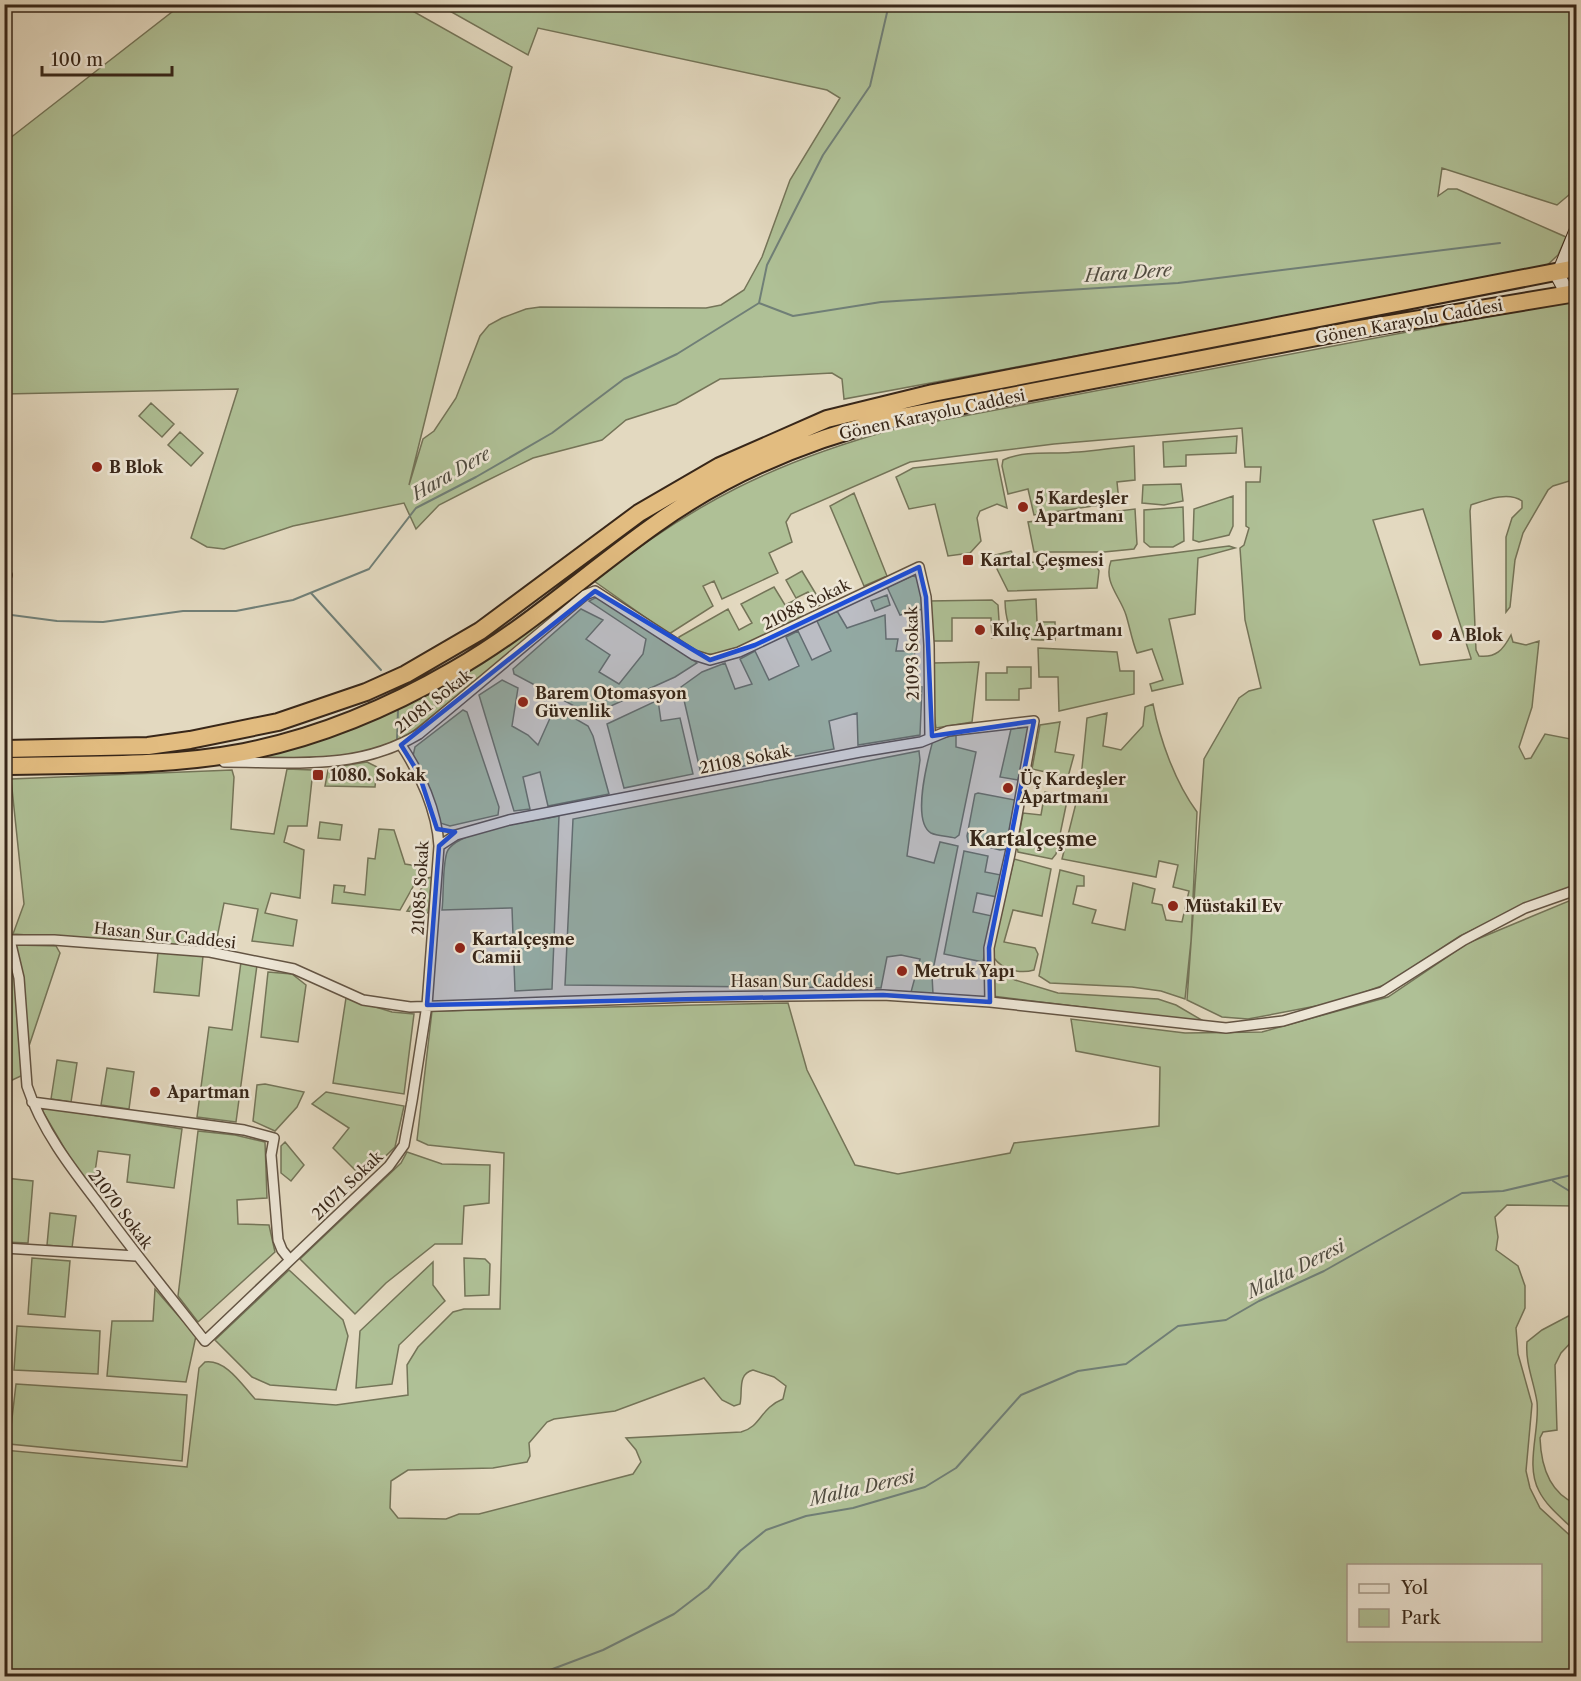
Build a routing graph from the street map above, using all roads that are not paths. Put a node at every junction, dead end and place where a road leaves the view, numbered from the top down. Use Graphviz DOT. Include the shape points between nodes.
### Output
graph roads {
  1 [pos="1576,232"];
  2 [pos="1576,268"];
  3 [pos="1559,271"];
  4 [pos="1576,293"];
  5 [pos="919,567"];
  6 [pos="4,571"];
  7 [pos="4,581"];
  8 [pos="704,659"];
  9 [pos="930,738"];
  10 [pos="401,745"];
  11 [pos="4,749"];
  12 [pos="160,762"];
  13 [pos="4,766"];
  14 [pos="437,829"];
  15 [pos="463,833"];
  16 [pos="439,846"];
  17 [pos="1576,890"];
  18 [pos="7,940"];
  19 [pos="990,1002"];
  20 [pos="427,1005"];
  21 [pos="32,1102"];
  22 [pos="4,1248"];
  23 [pos="136,1256"];
  24 [pos="290,1260"];
  25 [pos="205,1341"];
  1 -- 3 [label="street"];
  2 -- 3 [label="highway, Gönen Karayolu Caddesi"];
  3 -- 4 [label="street" via="1560,283"];
  3 -- 11 [label="highway, Gönen Karayolu Caddesi" via="933,393 827,419 682,487 639,513 480,631 406,674 366,692 278,722 190,740 148,746"];
  4 -- 12 [label="highway, Gönen Karayolu Caddesi" via="1348,331 835,433 713,486 657,523 535,618 417,690 286,742"];
  5 -- 8 [label="street, 21088 Sokak" via="755,645 715,660"];
  5 -- 9 [label="street, 21093 Sokak" via="926,597"];
  6 -- 7 [label="street"];
  8 -- 10 [label="street, 21081 Sokak" via="600,592 585,595 470,694"];
  9 -- 15 [label="street, 21108 Sokak"];
  9 -- 19 [label="street, 21108 Sokak" via="948,730 1034,721 989,948"];
  10 -- 12 [label="street, 21081 Sokak" via="367,757 333,762"];
  10 -- 14 [label="street, 21085 Sokak" via="419,774"];
  12 -- 13 [label="highway, Gönen Karayolu Caddesi"];
  14 -- 15 [label="street, 21108 Sokak"];
  14 -- 16 [label="street, 21085 Sokak"];
  15 -- 16 [label="street, 21108 Sokak"];
  16 -- 20 [label="street, 21085 Sokak"];
  17 -- 19 [label="street, Hasan Sur Caddesi" via="1525,908 1464,939 1382,992 1258,1026 1226,1028"];
  18 -- 20 [label="street, Hasan Sur Caddesi" via="210,952 294,969 363,1000 410,1007"];
  18 -- 21 [label="street, 21070 Sokak" via="19,978 27,1086"];
  19 -- 20 [label="street, Hasan Sur Caddesi" via="883,995"];
  20 -- 24 [label="street, 21071 Sokak" via="404,1145 389,1166"];
  21 -- 23 [label="street, 21070 Sokak" via="69,1165"];
  21 -- 24 [label="street" via="244,1130 274,1138 271,1155 278,1240"];
  22 -- 23 [label="street"];
  23 -- 25 [label="street, 21070 Sokak"];
  24 -- 25 [label="street, 21071 Sokak"];
}
